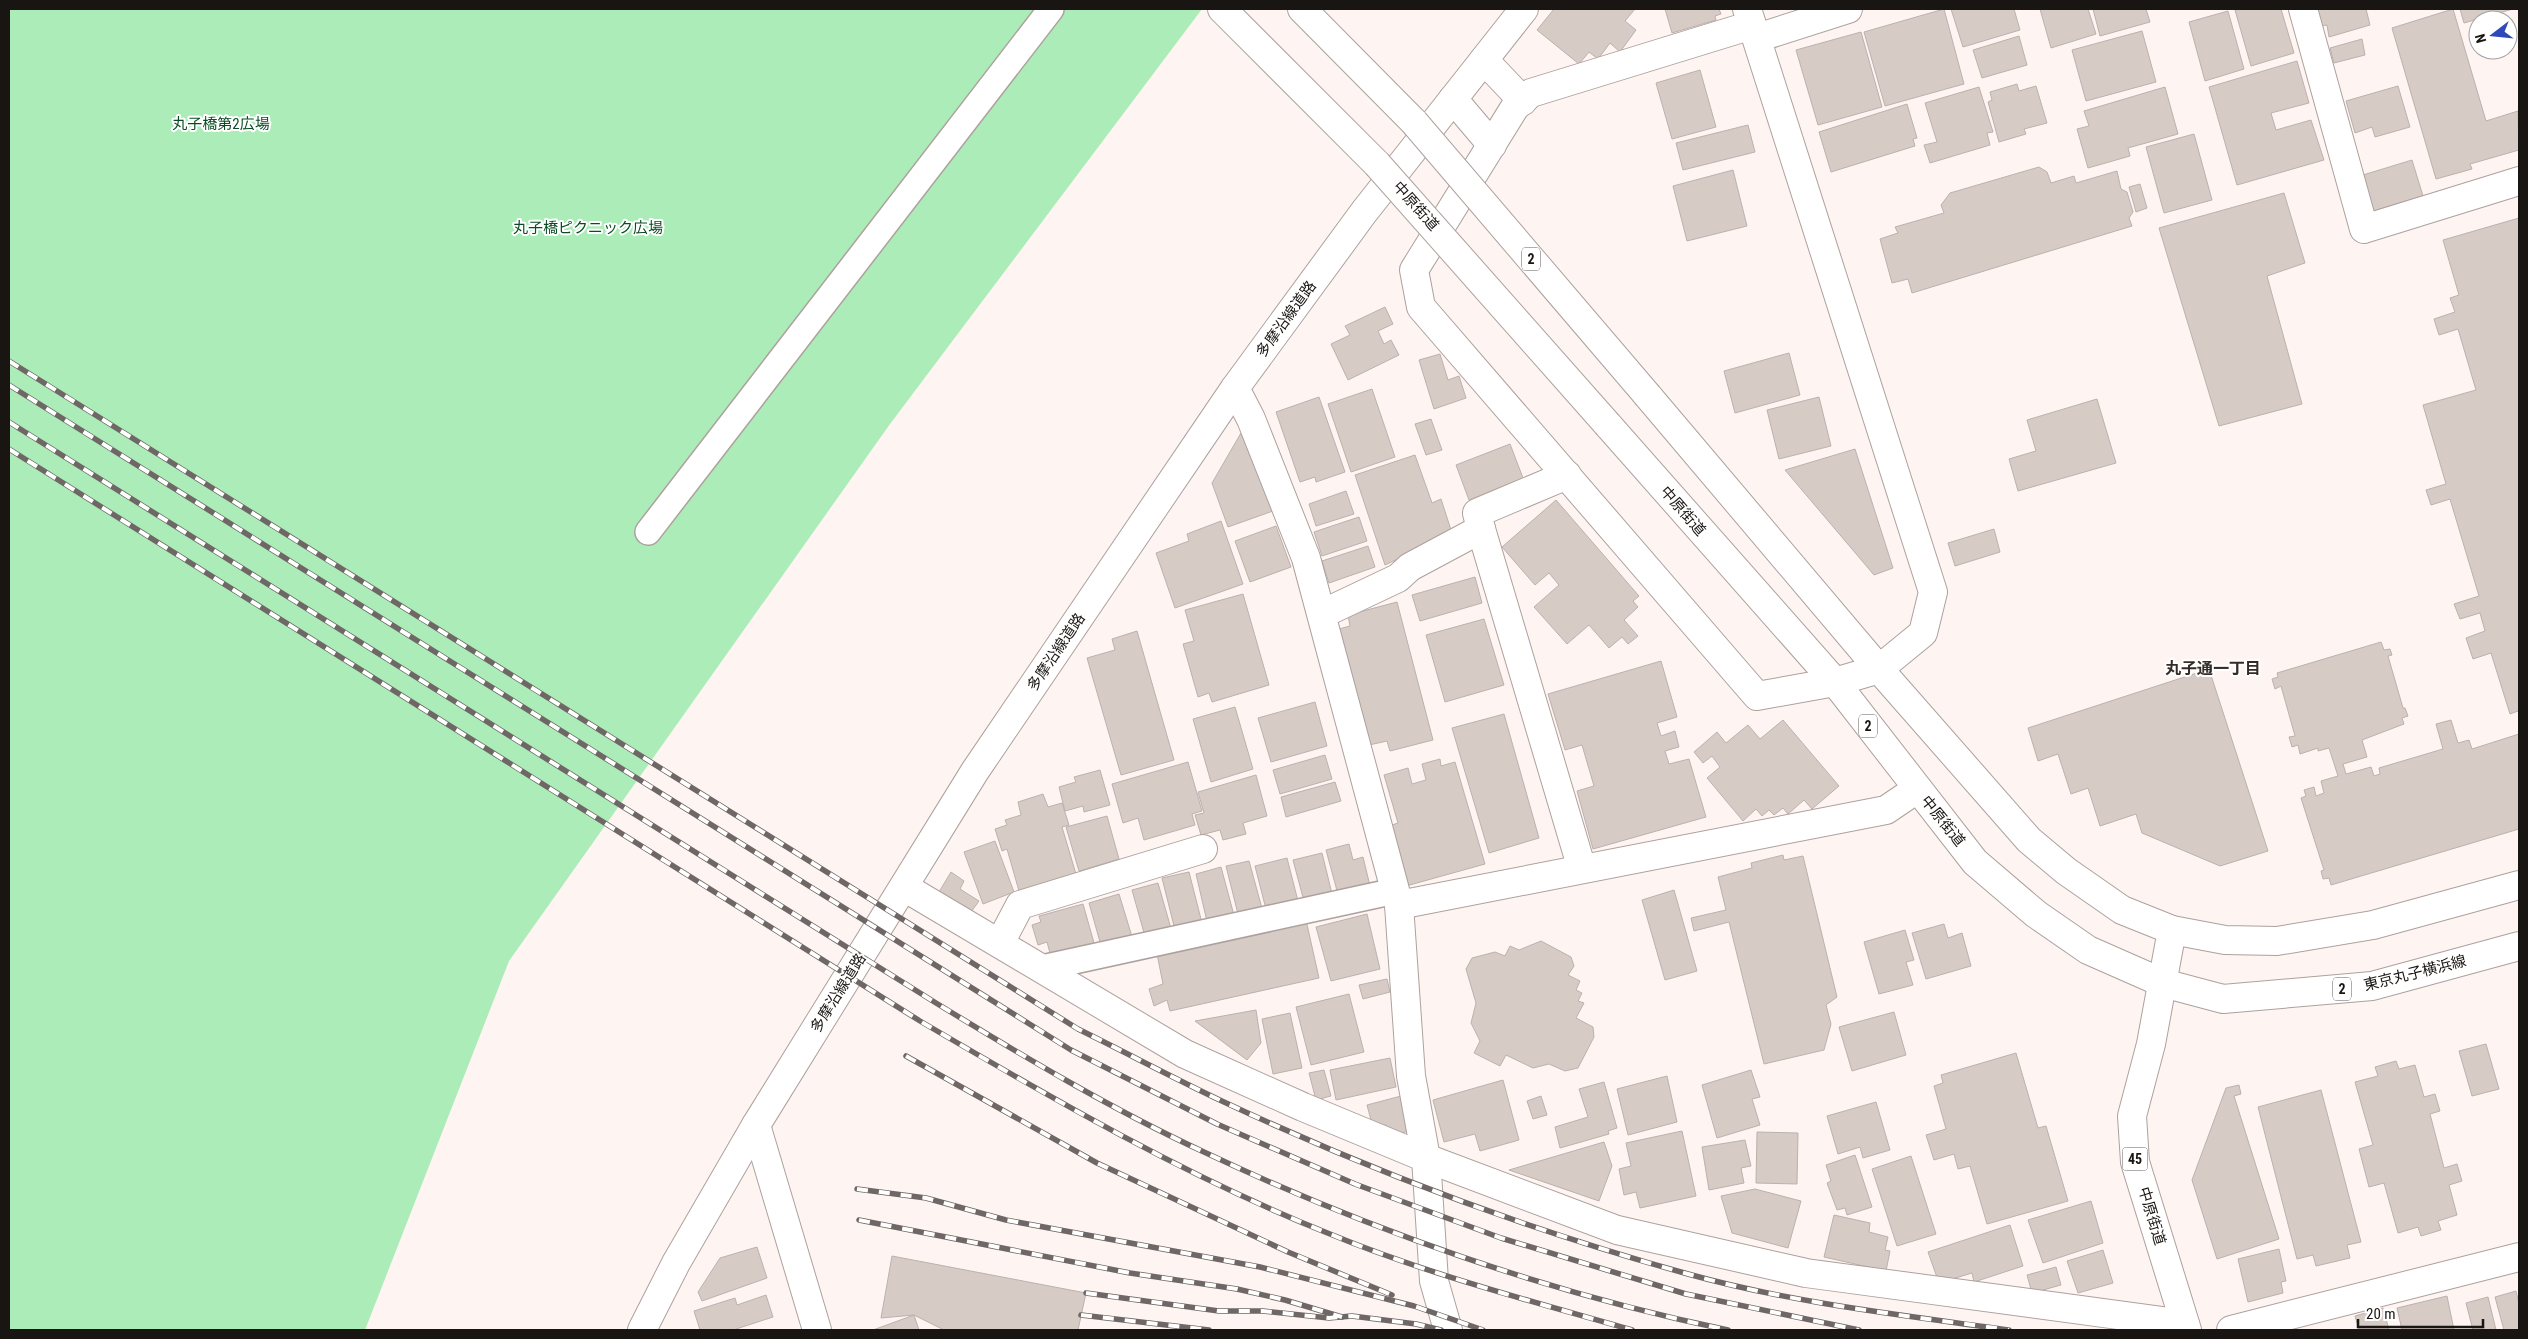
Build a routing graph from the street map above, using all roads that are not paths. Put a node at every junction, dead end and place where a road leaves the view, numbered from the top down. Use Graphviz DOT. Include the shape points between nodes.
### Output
graph roads {
  1 [pos="1052,9"];
  2 [pos="1222,9"];
  3 [pos="1302,9"];
  4 [pos="1524,9"];
  5 [pos="1848,9"];
  6 [pos="2303,9"];
  7 [pos="1752,24"];
  8 [pos="1484,60"];
  9 [pos="1453,99"];
  10 [pos="1523,101"];
  11 [pos="1492,145"];
  12 [pos="2519,181"];
  13 [pos="1235,388"];
  14 [pos="1567,475"];
  15 [pos="1482,529"];
  16 [pos="648,532"];
  17 [pos="1322,614"];
  18 [pos="1879,669"];
  19 [pos="1835,682"];
  20 [pos="1917,789"];
  21 [pos="1203,849"];
  22 [pos="1582,869"];
  23 [pos="2519,885"];
  24 [pos="904,887"];
  25 [pos="1397,898"];
  26 [pos="2172,930"];
  27 [pos="1000,942"];
  28 [pos="2519,946"];
  29 [pos="1042,968"];
  30 [pos="2163,983"];
  31 [pos="756,1125"];
  32 [pos="1426,1158"];
  33 [pos="2519,1257"];
  34 [pos="2186,1327"];
  35 [pos="642,1330"];
  36 [pos="817,1330"];
  37 [pos="1448,1330"];
  38 [pos="2231,1330"];
  1 -- 16 [label="lane"];
  2 -- 19 [label="street, 中原街道 / 2, bridge" via="1377,164"];
  3 -- 18 [label="street, 2, bridge" via="1414,122"];
  4 -- 8 [label="street, 多摩沿線道路"];
  5 -- 7 [label="street"];
  6 -- 12 [label="street" via="2364,229"];
  7 -- 10 [label="street" via="1531,93"];
  7 -- 18 [label="street" via="1933,592 1923,633"];
  8 -- 9 [label="street, 多摩沿線道路"];
  8 -- 10 [label="street"];
  9 -- 11 [label="street"];
  9 -- 13 [label="street, 多摩沿線道路" via="1364,212"];
  10 -- 11 [label="street" via="1515,107"];
  11 -- 14 [label="street" via="1414,270 1422,307"];
  13 -- 17 [label="street" via="1251,419 1306,558"];
  13 -- 24 [label="street, 多摩沿線道路" via="975,771"];
  14 -- 15 [label="street" via="1477,513"];
  14 -- 19 [label="street" via="1757,696"];
  15 -- 17 [label="street" via="1410,567 1398,578"];
  15 -- 22 [label="street"];
  17 -- 25 [label="street"];
  18 -- 19 [label="street"];
  18 -- 26 [label="street, 2" via="2030,840 2066,871 2122,910"];
  19 -- 20 [label="street, 中原街道 / 2"];
  20 -- 22 [label="street" via="1886,810"];
  20 -- 30 [label="street, 中原街道 / 2" via="1976,862 2036,914 2088,950"];
  21 -- 27 [label="street" via="1020,905"];
  22 -- 25 [label="street"];
  23 -- 26 [label="street, 2" via="2373,925 2277,941 2224,940"];
  24 -- 27 [label="street"];
  24 -- 31 [label="street, 多摩沿線道路"];
  25 -- 29 [label="lane"];
  25 -- 32 [label="street" via="1411,1076"];
  26 -- 30 [label="street, 中原街道 / 45"];
  27 -- 29 [label="street"];
  28 -- 30 [label="street, 東京丸子横浜線 / 2" via="2372,986 2223,999"];
  29 -- 32 [label="street" via="1185,1054"];
  30 -- 34 [label="street, 中原街道 / 45" via="2152,1044 2132,1116 2135,1162"];
  31 -- 35 [label="street, 多摩沿線道路" via="676,1263"];
  31 -- 36 [label="street"];
  32 -- 34 [label="street" via="1617,1230 1806,1273"];
  32 -- 37 [label="street" via="1434,1281"];
  33 -- 38 [label="street"];
}
